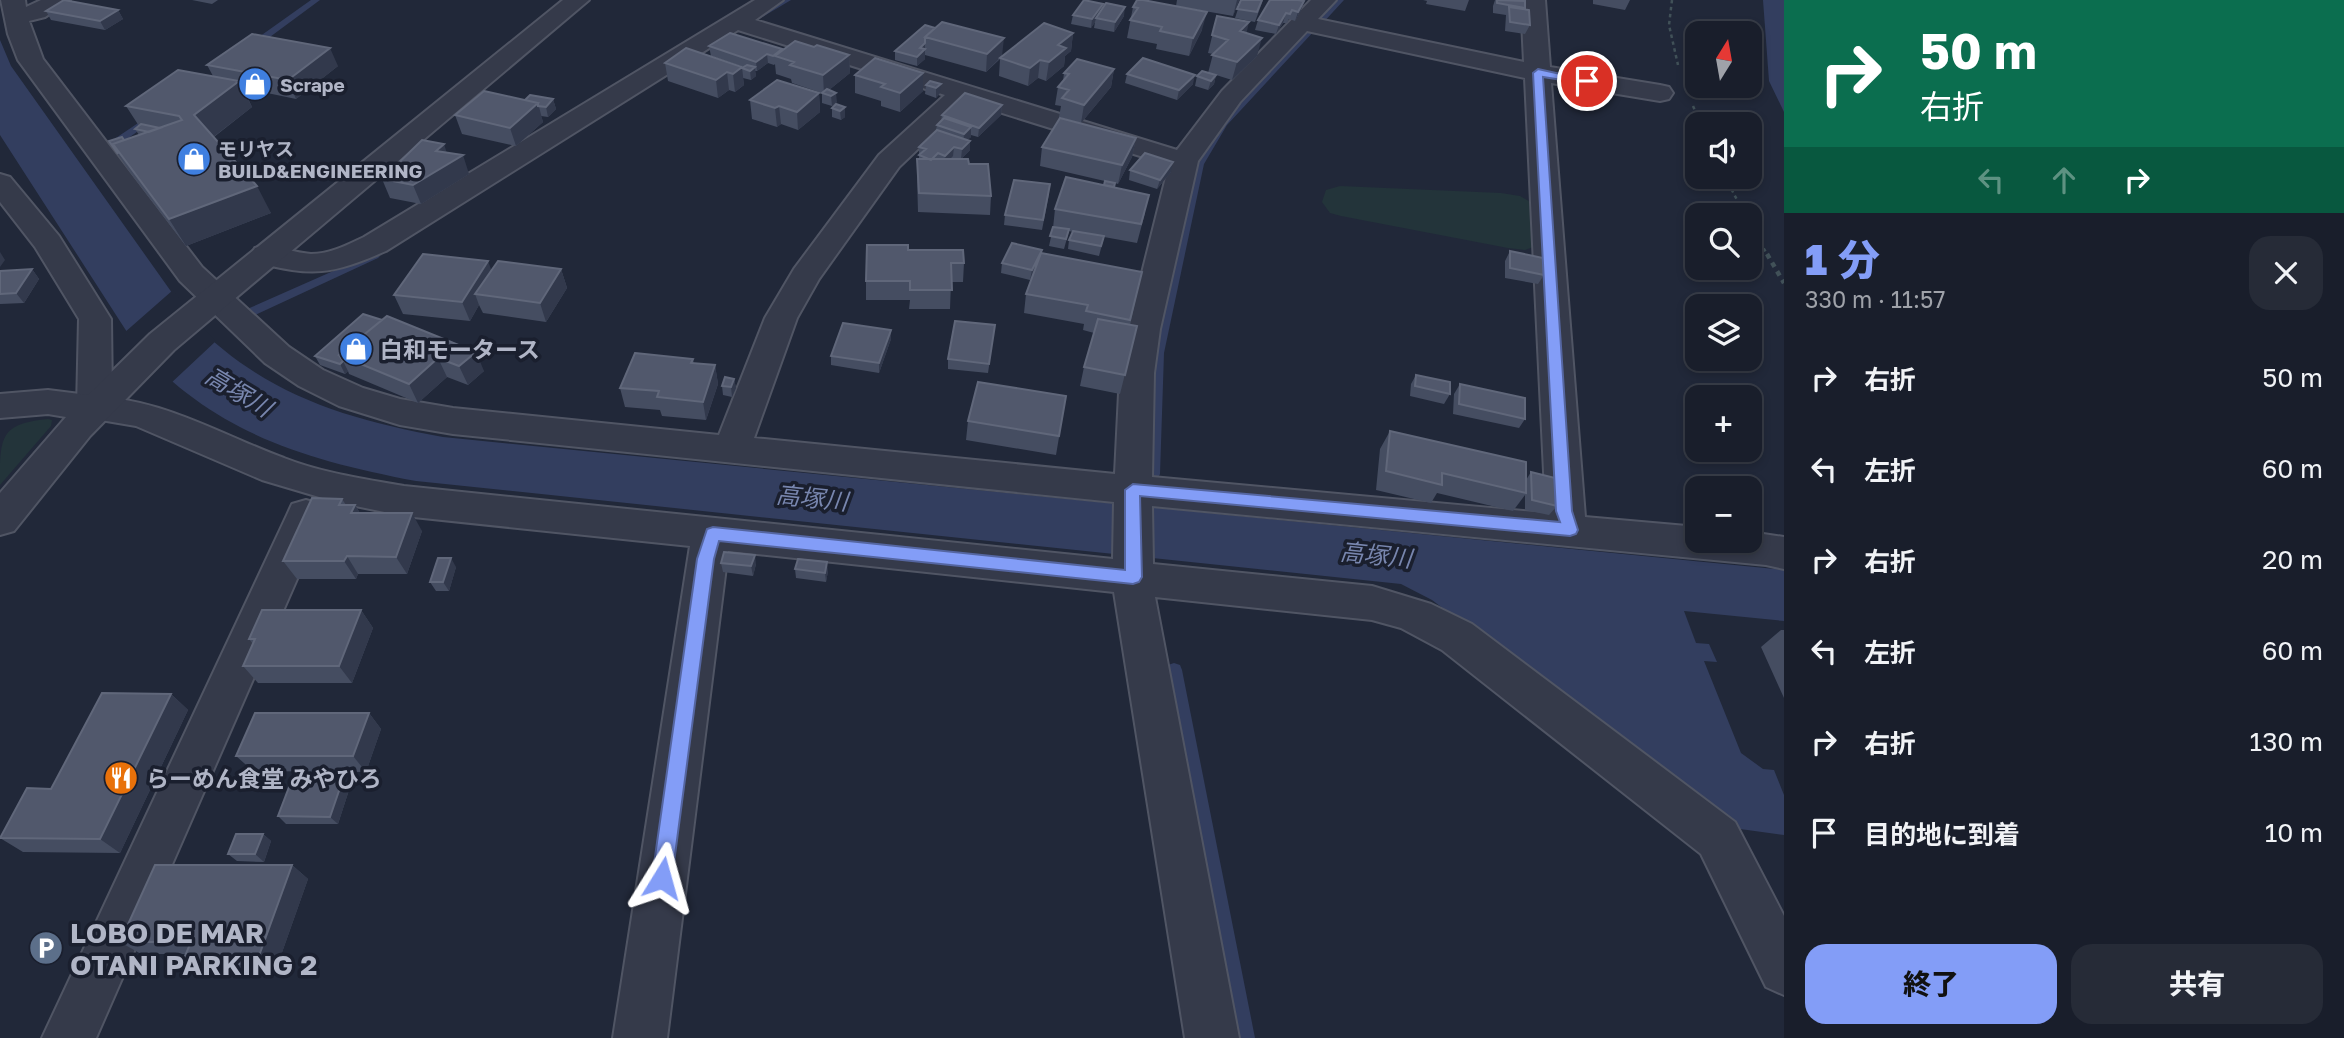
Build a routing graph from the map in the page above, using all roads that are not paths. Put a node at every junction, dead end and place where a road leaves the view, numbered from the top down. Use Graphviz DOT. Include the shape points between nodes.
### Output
graph roads {
  1 [pos="58,0"];
  2 [pos="577,0"];
  3 [pos="771,0"];
  4 [pos="1324,0"];
  5 [pos="1534,0"];
  6 [pos="14,8"];
  7 [pos="733,22"];
  8 [pos="1302,23"];
  9 [pos="1538,73"];
  10 [pos="962,93"];
  11 [pos="1660,93"];
  12 [pos="1184,161"];
  13 [pos="0,183"];
  14 [pos="266,255"];
  15 [pos="210,300"];
  16 [pos="95,408"];
  17 [pos="2,410"];
  18 [pos="732,448"];
  19 [pos="329,486"];
  20 [pos="1133,490"];
  21 [pos="0,520"];
  22 [pos="1570,530"];
  23 [pos="713,534"];
  24 [pos="1784,553"];
  25 [pos="1133,570"];
  26 [pos="1784,969"];
  27 [pos="69,1038"];
  28 [pos="640,1038"];
  29 [pos="1212,1038"];
  1 -- 6 [label="street" via="37,12"];
  2 -- 14 [label="street"];
  3 -- 7 [label="street"];
  4 -- 8 [label="street"];
  5 -- 9 [label="street"];
  6 -- 15 [label="street" via="31,60"];
  7 -- 10 [label="street"];
  7 -- 14 [label="street" via="375,244 339,260 309,265"];
  8 -- 9 [label="street"];
  8 -- 12 [label="street" via="1225,102"];
  9 -- 11 [label="street"];
  9 -- 22 [label="street" via="1564,511"];
  10 -- 12 [label="street"];
  10 -- 18 [label="street" via="889,161 805,276 781,318"];
  12 -- 20 [label="street" via="1140,350"];
  13 -- 16 [label="street" via="48,243 95,319"];
  14 -- 15 [label="street"];
  15 -- 16 [label="street"];
  15 -- 18 [label="street" via="311,378 400,412"];
  16 -- 17 [label="street" via="48,402"];
  16 -- 19 [label="street" via="142,414 275,470"];
  16 -- 21 [label="street"];
  18 -- 20 [label="street"];
  19 -- 23 [label="street" via="404,501"];
  19 -- 27 [label="street" via="309,508"];
  20 -- 22 [label="street"];
  20 -- 25 [label="street"];
  22 -- 24 [label="street"];
  23 -- 25 [label="street"];
  23 -- 28 [label="street"];
  25 -- 26 [label="street" via="1373,603 1402,609 1457,637 1718,838"];
  25 -- 29 [label="street"];
}
